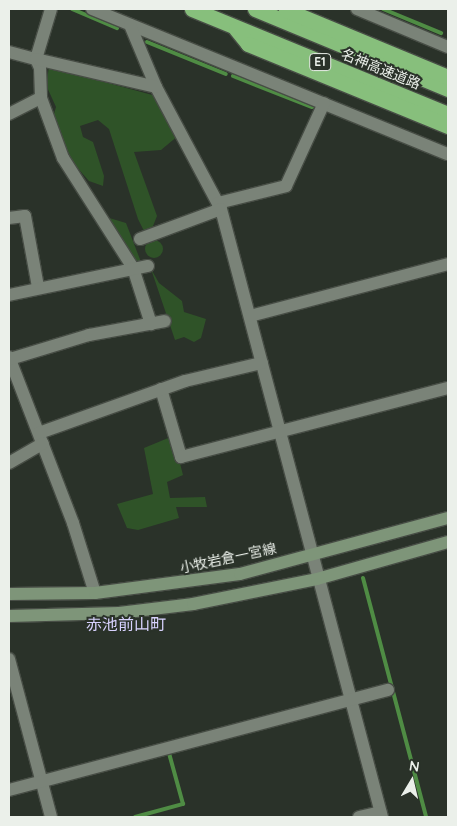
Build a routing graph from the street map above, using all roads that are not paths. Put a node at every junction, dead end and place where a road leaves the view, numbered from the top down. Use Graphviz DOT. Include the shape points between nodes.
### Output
graph roads {
  1 [pos="51,9"];
  2 [pos="92,9"];
  3 [pos="192,9"];
  4 [pos="255,9"];
  5 [pos="282,9"];
  6 [pos="359,9"];
  7 [pos="130,25"];
  8 [pos="234,27"];
  9 [pos="448,47"];
  10 [pos="9,52"];
  11 [pos="36,59"];
  12 [pos="448,77"];
  13 [pos="156,87"];
  14 [pos="448,89"];
  15 [pos="41,98"];
  16 [pos="324,103"];
  17 [pos="9,114"];
  18 [pos="448,114"];
  19 [pos="448,126"];
  20 [pos="448,154"];
  21 [pos="219,206"];
  22 [pos="9,218"];
  23 [pos="140,239"];
  24 [pos="448,264"];
  25 [pos="148,266"];
  26 [pos="133,268"];
  27 [pos="38,287"];
  28 [pos="9,295"];
  29 [pos="250,316"];
  30 [pos="165,321"];
  31 [pos="152,324"];
  32 [pos="9,358"];
  33 [pos="262,363"];
  34 [pos="448,388"];
  35 [pos="161,389"];
  36 [pos="280,432"];
  37 [pos="41,438"];
  38 [pos="9,463"];
  39 [pos="448,518"];
  40 [pos="448,542"];
  41 [pos="312,554"];
  42 [pos="317,579"];
  43 [pos="95,593"];
  44 [pos="9,594"];
  45 [pos="9,616"];
  46 [pos="9,663"];
  47 [pos="388,690"];
  48 [pos="350,698"];
  49 [pos="42,781"];
  50 [pos="9,790"];
  51 [pos="381,814"];
  52 [pos="52,817"];
  53 [pos="359,817"];
  1 -- 11 [label="street"];
  2 -- 7 [label="street"];
  3 -- 8 [label="highway, 名神高速道路 / E1"];
  4 -- 14 [label="highway, 名神高速道路 / E1"];
  5 -- 12 [label="highway"];
  6 -- 9 [label="street"];
  7 -- 13 [label="street"];
  7 -- 16 [label="street"];
  8 -- 18 [label="highway, 名神高速道路 / E1"];
  8 -- 19 [label="highway" via="248,44"];
  10 -- 11 [label="street"];
  11 -- 13 [label="street"];
  11 -- 15 [label="street" via="40,68"];
  13 -- 21 [label="street"];
  15 -- 17 [label="street"];
  15 -- 26 [label="street" via="63,158"];
  16 -- 20 [label="street"];
  16 -- 21 [label="street" via="286,186"];
  21 -- 23 [label="street"];
  21 -- 29 [label="street"];
  22 -- 27 [label="street" via="25,216"];
  24 -- 29 [label="street"];
  25 -- 26 [label="street"];
  26 -- 27 [label="street"];
  26 -- 31 [label="street"];
  27 -- 28 [label="street"];
  29 -- 33 [label="street"];
  30 -- 31 [label="street"];
  31 -- 32 [label="street" via="89,335"];
  32 -- 37 [label="street"];
  33 -- 35 [label="street"];
  33 -- 36 [label="street"];
  34 -- 36 [label="street"];
  35 -- 36 [label="street" via="181,457"];
  35 -- 37 [label="street"];
  36 -- 41 [label="street"];
  37 -- 38 [label="street"];
  37 -- 43 [label="street"];
  39 -- 41 [label="main road, 小牧岩倉一宮線"];
  40 -- 42 [label="main road"];
  41 -- 42 [label="street"];
  41 -- 43 [label="main road, 小牧岩倉一宮線" via="240,574"];
  42 -- 45 [label="main road" via="193,604 119,613"];
  42 -- 48 [label="street"];
  43 -- 44 [label="main road, 小牧岩倉一宮線"];
  46 -- 49 [label="street"];
  47 -- 48 [label="street"];
  48 -- 49 [label="street"];
  48 -- 51 [label="street"];
  49 -- 50 [label="street"];
  49 -- 52 [label="street"];
  51 -- 53 [label="street"];
}
